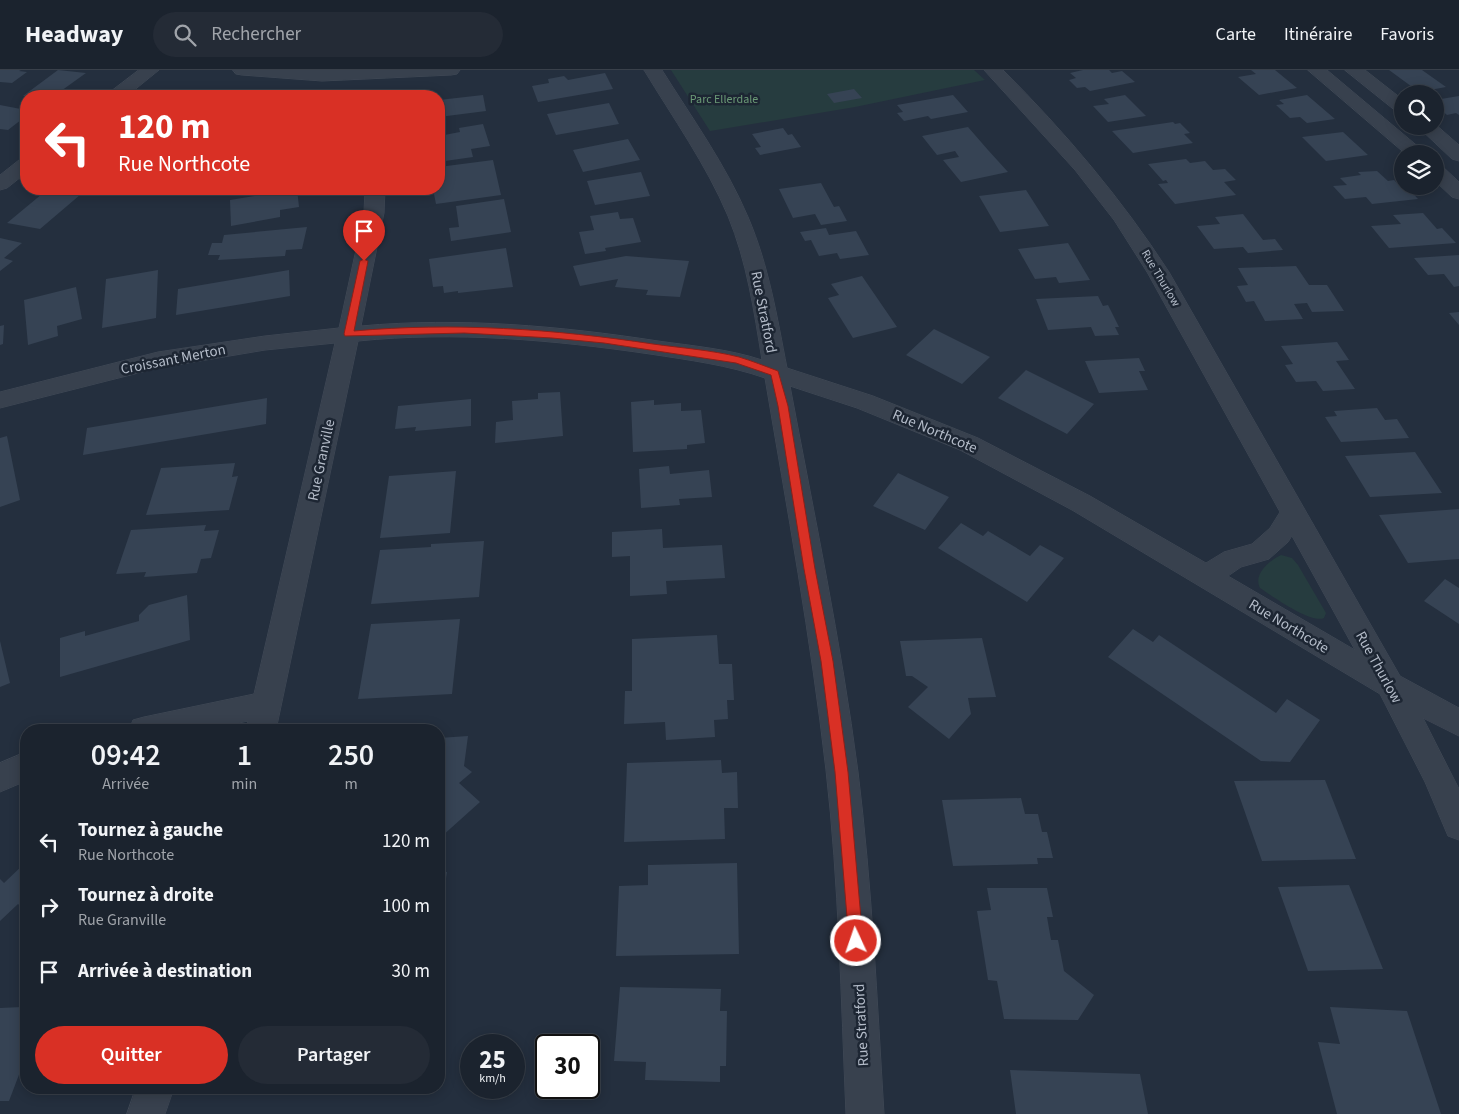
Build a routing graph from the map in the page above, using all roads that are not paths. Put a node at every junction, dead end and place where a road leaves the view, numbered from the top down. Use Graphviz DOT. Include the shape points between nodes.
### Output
graph roads {
  1 [pos="150,70"];
  2 [pos="242,70"];
  3 [pos="451,70"];
  4 [pos="653,70"];
  5 [pos="993,70"];
  6 [pos="1317,70"];
  7 [pos="1354,70"];
  8 [pos="352,76"];
  9 [pos="124,90"];
  10 [pos="345,90"];
  11 [pos="1394,101"];
  12 [pos="1436,135"];
  13 [pos="1407,145"];
  14 [pos="1459,155"];
  15 [pos="20,169"];
  16 [pos="1444,179"];
  17 [pos="0,184"];
  18 [pos="1459,193"];
  19 [pos="374,195"];
  20 [pos="348,334"];
  21 [pos="775,373"];
  22 [pos="0,400"];
  23 [pos="1293,513"];
  24 [pos="1207,577"];
  25 [pos="1390,685"];
  26 [pos="264,717"];
  27 [pos="1459,723"];
  28 [pos="199,724"];
  29 [pos="20,769"];
  30 [pos="0,778"];
  31 [pos="1459,825"];
  32 [pos="153,1094"];
  33 [pos="146,1114"];
  34 [pos="865,1114"];
  1 -- 9 [label="street"];
  2 -- 8 [label="street"];
  3 -- 8 [label="street"];
  4 -- 21 [label="street, Rue Stratford" via="720,181 752,253"];
  5 -- 23 [label="street, Rue Thurlow" via="1059,137 1136,236"];
  6 -- 13 [label="street"];
  7 -- 11 [label="street"];
  8 -- 10 [label="street"];
  12 -- 14 [label="street"];
  15 -- 17 [label="street"];
  16 -- 18 [label="street"];
  19 -- 20 [label="street, Rue Granville" via="372,224"];
  20 -- 21 [label="street, Rue Northcote" via="464,330 552,335 737,360"];
  20 -- 22 [label="street, Croissant Merton" via="265,342 158,360"];
  20 -- 26 [label="street, Rue Granville"];
  21 -- 24 [label="street, Rue Northcote" via="873,406 969,444 1081,503"];
  21 -- 34 [label="street, Rue Stratford" via="827,661 842,772 854,901"];
  23 -- 24 [label="street" via="1279,535 1260,552 1233,559"];
  23 -- 25 [label="street, Rue Thurlow"];
  24 -- 25 [label="street, Rue Northcote"];
  25 -- 27 [label="street, Rue Northcote"];
  25 -- 31 [label="street, Rue Thurlow"];
  26 -- 28 [label="street"];
  29 -- 30 [label="street"];
  32 -- 33 [label="street"];
}
